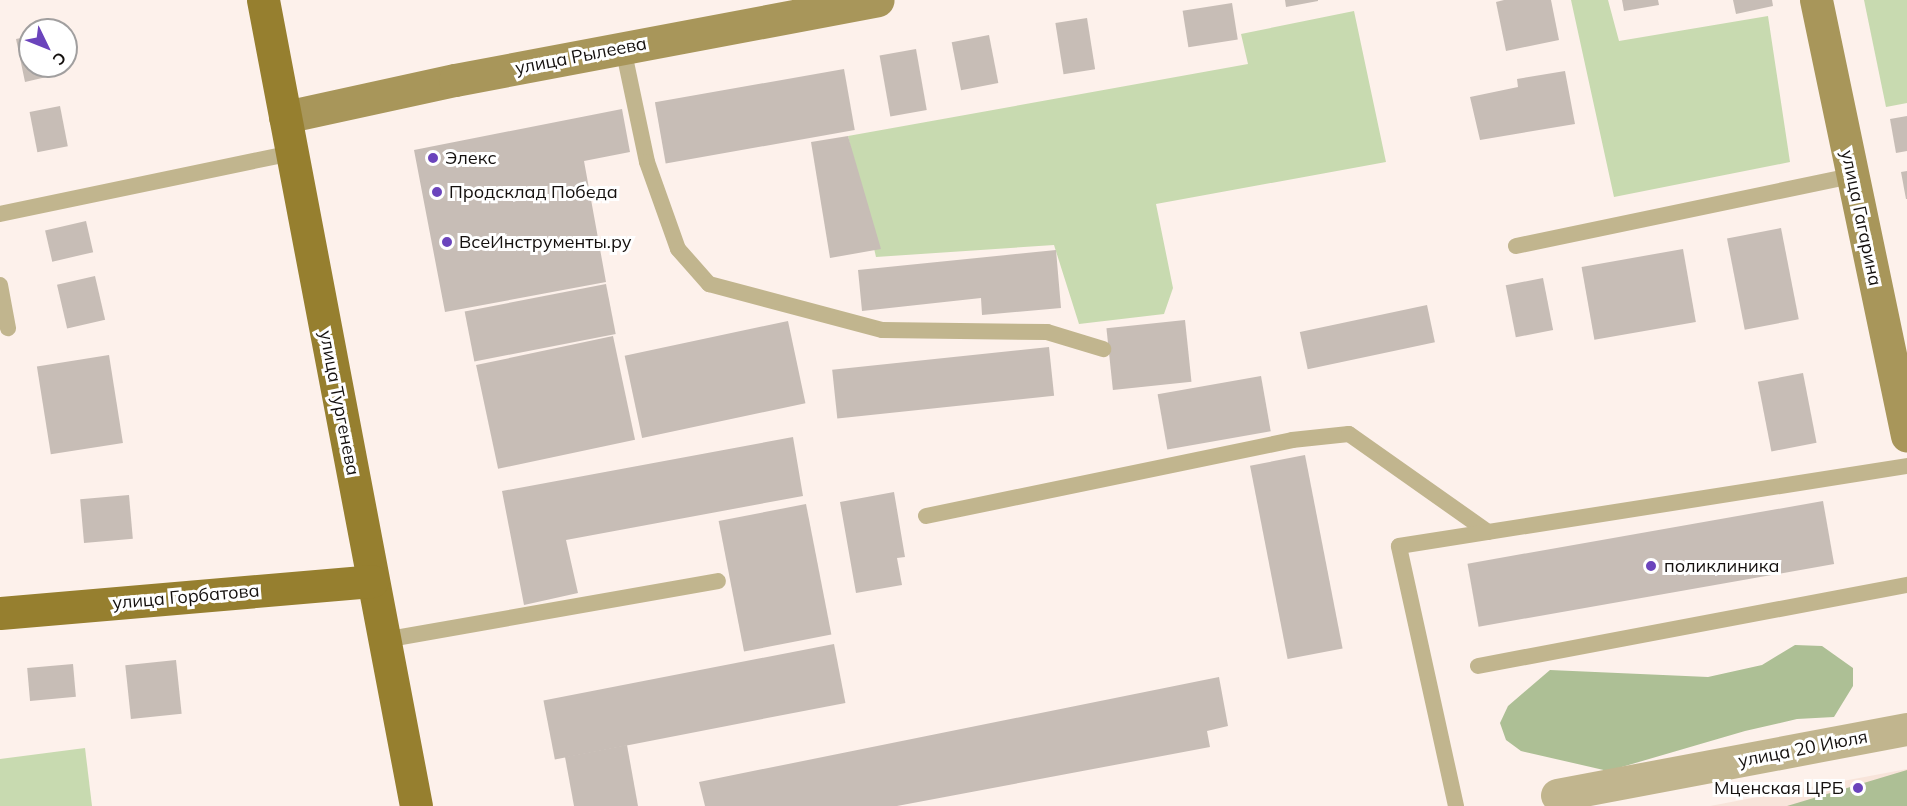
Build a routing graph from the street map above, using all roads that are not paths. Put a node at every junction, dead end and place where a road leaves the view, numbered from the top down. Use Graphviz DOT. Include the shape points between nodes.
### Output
graph roads {
  1 [pos="264,0"];
  2 [pos="878,0"];
  3 [pos="1816,0"];
  4 [pos="623,48"];
  5 [pos="285,117"];
  6 [pos="292,153"];
  7 [pos="1852,176"];
  8 [pos="0,214"];
  9 [pos="1516,246"];
  10 [pos="0,285"];
  11 [pos="8,328"];
  12 [pos="1103,349"];
  13 [pos="1907,436"];
  14 [pos="1907,466"];
  15 [pos="926,516"];
  16 [pos="1488,532"];
  17 [pos="372,581"];
  18 [pos="718,581"];
  19 [pos="1907,585"];
  20 [pos="0,613"];
  21 [pos="384,640"];
  22 [pos="1478,666"];
  23 [pos="1907,729"];
  24 [pos="1557,795"];
  25 [pos="1603,797"];
  26 [pos="416,806"];
  27 [pos="1456,806"];
  1 -- 5 [label="main road, улица Тургенева"];
  2 -- 4 [label="street, улица Рылеева"];
  3 -- 7 [label="street, улица Гагарина"];
  4 -- 5 [label="street, улица Рылеева"];
  4 -- 12 [label="lane" via="647,162 678,249 709,284 882,330 1047,332"];
  5 -- 6 [label="main road, улица Тургенева"];
  6 -- 8 [label="lane"];
  6 -- 17 [label="main road, улица Тургенева"];
  7 -- 9 [label="lane"];
  7 -- 13 [label="street, улица Гагарина"];
  10 -- 11 [label="lane"];
  14 -- 16 [label="lane"];
  15 -- 16 [label="lane" via="1292,440 1349,434"];
  16 -- 27 [label="lane" via="1399,546"];
  17 -- 20 [label="main road, улица Горбатова"];
  17 -- 21 [label="main road, улица Тургенева"];
  18 -- 21 [label="lane"];
  19 -- 22 [label="lane"];
  21 -- 26 [label="main road, улица Тургенева"];
  23 -- 25 [label="street, улица 20 Июля"];
  24 -- 25 [label="street, улица 20 Июля"];
}
